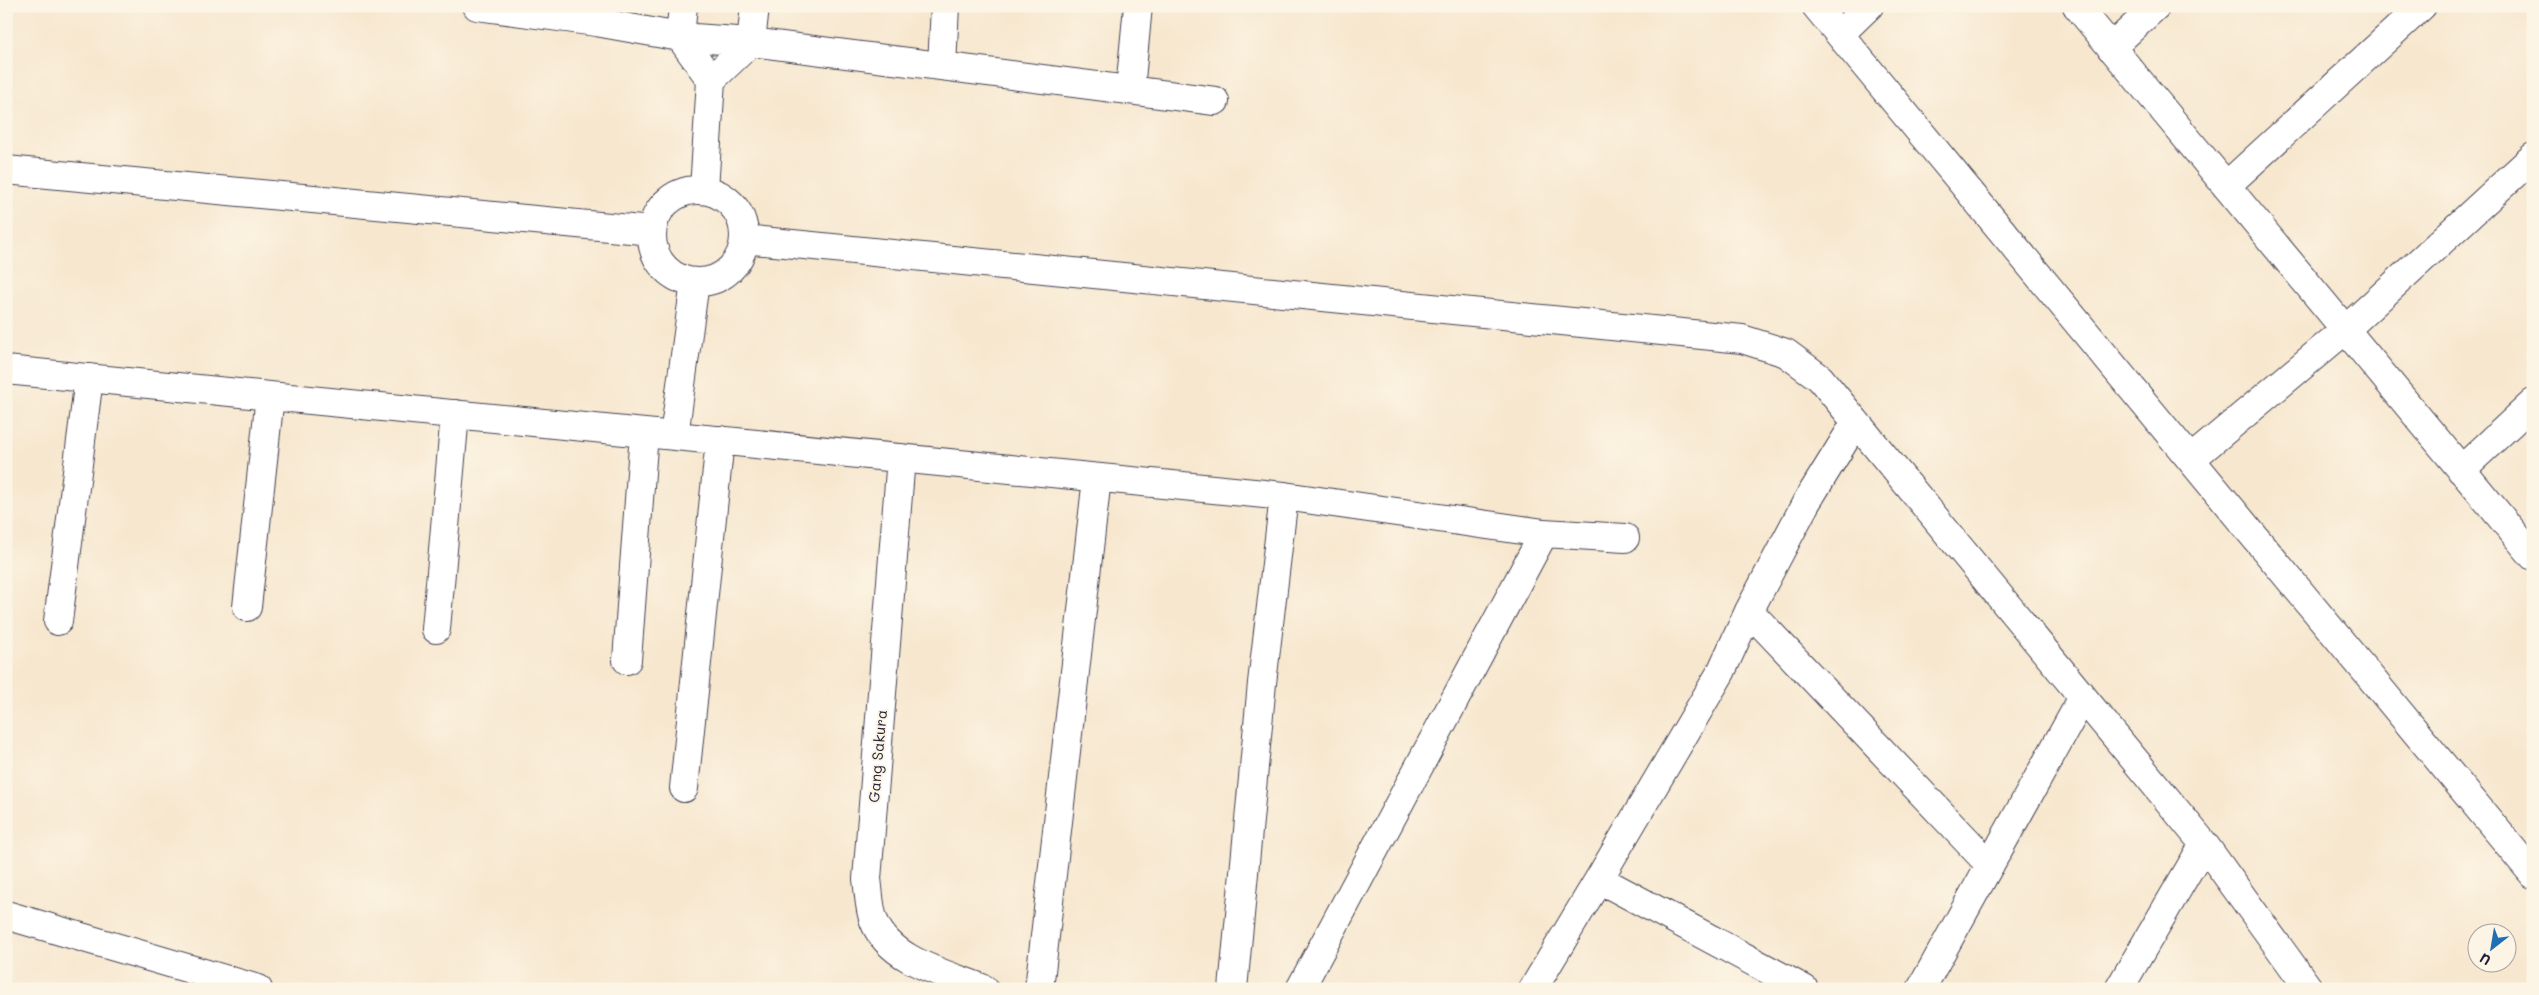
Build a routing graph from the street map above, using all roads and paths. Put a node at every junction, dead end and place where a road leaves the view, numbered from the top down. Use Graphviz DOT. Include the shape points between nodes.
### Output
graph roads {
  1 [pos="683,6"];
  2 [pos="755,6"];
  3 [pos="945,6"];
  4 [pos="1138,6"];
  5 [pos="1816,6"];
  6 [pos="1869,6"];
  7 [pos="2077,6"];
  8 [pos="2156,6"];
  9 [pos="2422,6"];
  10 [pos="484,7"];
  11 [pos="1841,33"];
  12 [pos="680,37"];
  13 [pos="751,42"];
  14 [pos="2112,48"];
  15 [pos="942,66"];
  16 [pos="711,80"];
  17 [pos="1130,90"];
  18 [pos="1216,101"];
  19 [pos="2533,157"];
  20 [pos="6,170"];
  21 [pos="2226,186"];
  22 [pos="704,190"];
  23 [pos="652,231"];
  24 [pos="744,239"];
  25 [pos="695,282"];
  26 [pos="2345,330"];
  27 [pos="6,370"];
  28 [pos="89,378"];
  29 [pos="270,396"];
  30 [pos="2533,403"];
  31 [pos="455,414"];
  32 [pos="1856,422"];
  33 [pos="644,433"];
  34 [pos="674,436"];
  35 [pos="720,440"];
  36 [pos="901,458"];
  37 [pos="2191,459"];
  38 [pos="2462,470"];
  39 [pos="1097,478"];
  40 [pos="1284,496"];
  41 [pos="1544,533"];
  42 [pos="1625,538"];
  43 [pos="2533,556"];
  44 [pos="247,607"];
  45 [pos="1750,611"];
  46 [pos="58,621"];
  47 [pos="436,629"];
  48 [pos="627,660"];
  49 [pos="2083,698"];
  50 [pos="684,788"];
  51 [pos="2204,844"];
  52 [pos="1990,865"];
  53 [pos="2533,874"];
  54 [pos="1600,879"];
  55 [pos="6,915"];
  56 [pos="258,989"];
  57 [pos="984,989"];
  58 [pos="1039,989"];
  59 [pos="1233,989"];
  60 [pos="1300,989"];
  61 [pos="1533,989"];
  62 [pos="1804,989"];
  63 [pos="1922,989"];
  64 [pos="2119,989"];
  65 [pos="2310,989"];
  1 -- 12 [label="street"];
  2 -- 13 [label="street"];
  3 -- 15 [label="street"];
  4 -- 17 [label="street"];
  5 -- 11 [label="street"];
  6 -- 11 [label="street"];
  7 -- 14 [label="street"];
  8 -- 14 [label="street"];
  9 -- 21 [label="street"];
  10 -- 12 [label="street"];
  11 -- 37 [label="street"];
  12 -- 13 [label="street"];
  12 -- 16 [label="street"];
  13 -- 15 [label="street"];
  13 -- 16 [label="street"];
  14 -- 21 [label="street"];
  15 -- 17 [label="street"];
  16 -- 22 [label="street"];
  17 -- 18 [label="street"];
  19 -- 26 [label="street"];
  20 -- 23 [label="street"];
  21 -- 26 [label="street"];
  22 -- 23 [label="street" via="675,196 656,217"];
  22 -- 24 [label="street" via="717,194 734,207 743,225"];
  23 -- 25 [label="street" via="659,259 680,278"];
  24 -- 25 [label="street" via="741,253 723,275 710,281"];
  24 -- 32 [label="street" via="1742,339 1786,353 1820,378"];
  25 -- 34 [label="street"];
  26 -- 37 [label="street"];
  26 -- 38 [label="street"];
  27 -- 28 [label="street"];
  28 -- 29 [label="street"];
  28 -- 46 [label="street"];
  29 -- 31 [label="street"];
  29 -- 44 [label="street"];
  30 -- 38 [label="street"];
  31 -- 33 [label="street"];
  31 -- 47 [label="street"];
  32 -- 45 [label="street" via="1806,503"];
  32 -- 49 [label="street"];
  33 -- 34 [label="street"];
  33 -- 48 [label="street"];
  34 -- 35 [label="street"];
  35 -- 36 [label="street"];
  35 -- 50 [label="street"];
  36 -- 39 [label="street"];
  36 -- 57 [label="street, Gang Sakura" via="867,879 874,921 893,948"];
  37 -- 53 [label="street"];
  38 -- 43 [label="street"];
  39 -- 40 [label="street"];
  39 -- 58 [label="street"];
  40 -- 41 [label="street"];
  40 -- 59 [label="street" via="1263,674"];
  41 -- 42 [label="street"];
  41 -- 60 [label="street"];
  45 -- 52 [label="street"];
  45 -- 54 [label="street" via="1721,672"];
  49 -- 51 [label="street"];
  49 -- 52 [label="street"];
  51 -- 64 [label="street"];
  51 -- 65 [label="street"];
  52 -- 63 [label="street"];
  54 -- 61 [label="street"];
  54 -- 62 [label="street"];
  55 -- 56 [label="street"];
}
